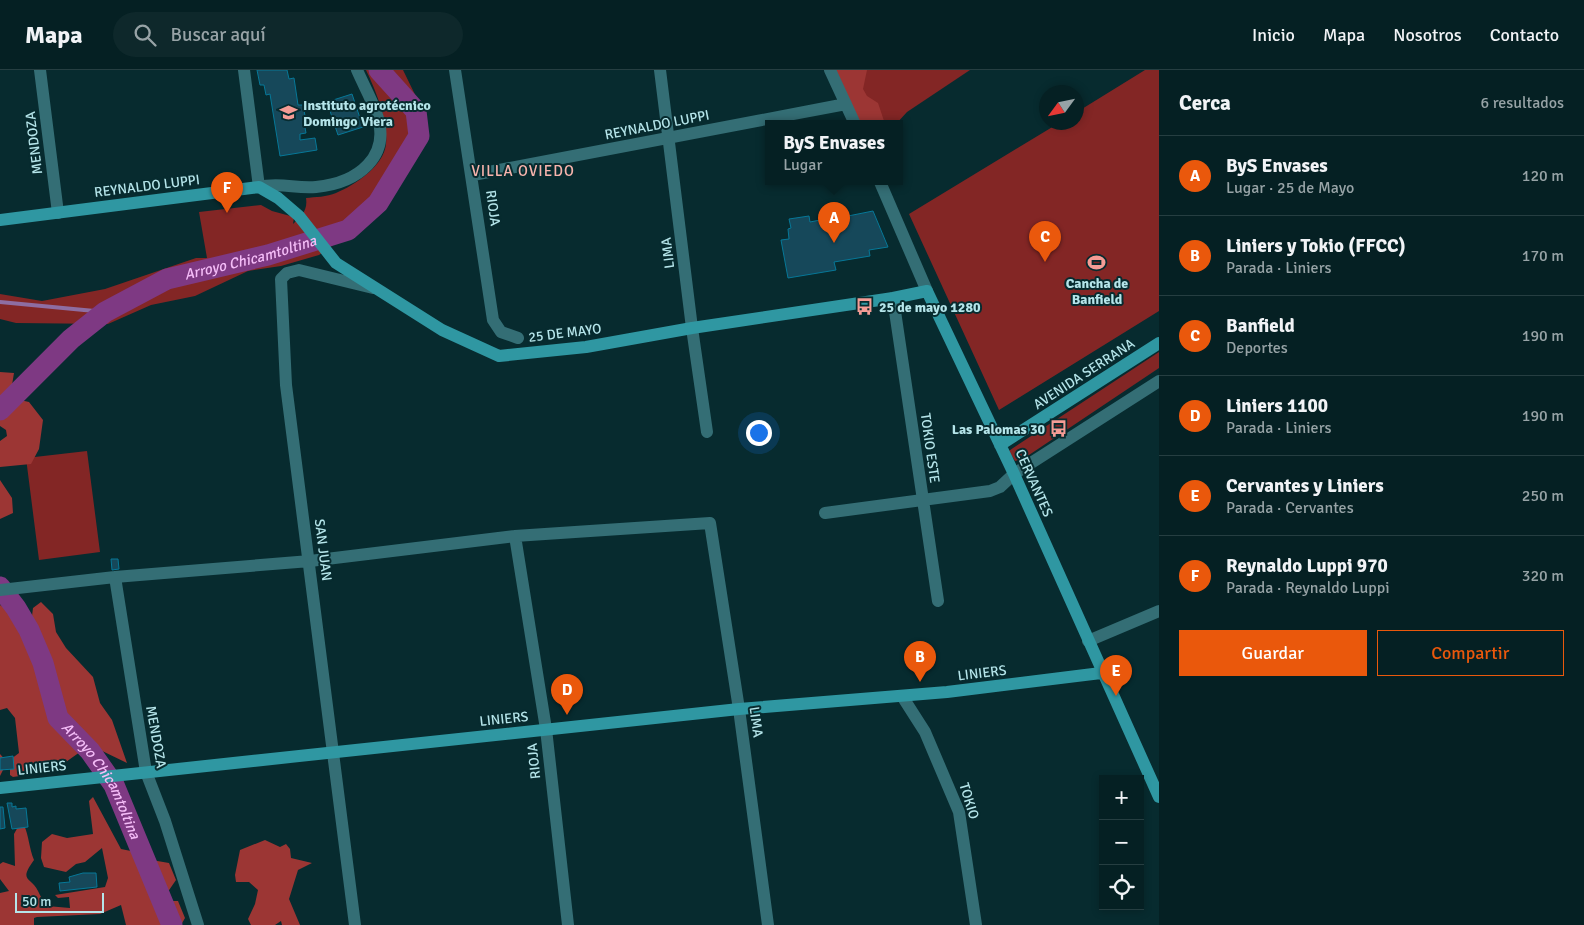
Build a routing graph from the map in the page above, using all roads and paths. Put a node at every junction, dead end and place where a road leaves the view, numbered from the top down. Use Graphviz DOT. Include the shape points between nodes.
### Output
graph roads {
  1 [pos="40,70"];
  2 [pos="244,70"];
  3 [pos="357,70"];
  4 [pos="455,70"];
  5 [pos="660,70"];
  6 [pos="830,70"];
  7 [pos="846,104"];
  8 [pos="853,120"];
  9 [pos="669,138"];
  10 [pos="473,175"];
  11 [pos="881,185"];
  12 [pos="259,187"];
  13 [pos="58,213"];
  14 [pos="0,220"];
  15 [pos="376,289"];
  16 [pos="927,290"];
  17 [pos="894,298"];
  18 [pos="692,328"];
  19 [pos="518,338"];
  20 [pos="1159,344"];
  21 [pos="1159,381"];
  22 [pos="708,432"];
  23 [pos="1000,445"];
  24 [pos="1014,474"];
  25 [pos="923,501"];
  26 [pos="825,513"];
  27 [pos="515,536"];
  28 [pos="310,561"];
  29 [pos="115,577"];
  30 [pos="0,590"];
  31 [pos="938,601"];
  32 [pos="1159,611"];
  33 [pos="1088,641"];
  34 [pos="1101,673"];
  35 [pos="902,696"];
  36 [pos="739,708"];
  37 [pos="546,729"];
  38 [pos="332,752"];
  39 [pos="146,772"];
  40 [pos="0,788"];
  41 [pos="1159,797"];
  42 [pos="198,925"];
  43 [pos="355,925"];
  44 [pos="568,925"];
  45 [pos="768,925"];
  46 [pos="976,925"];
  1 -- 13 [label="street, MENDOZA"];
  2 -- 12 [label="street"];
  3 -- 12 [label="street, REYNALDO LUPPI" via="377,113 380,131 375,156 364,170 352,178 317,187 276,183"];
  4 -- 10 [label="street, RIOJA"];
  5 -- 9 [label="street, LIMA"];
  6 -- 7 [label="street"];
  7 -- 8 [label="street"];
  7 -- 9 [label="street, REYNALDO LUPPI"];
  9 -- 10 [label="street, REYNALDO LUPPI"];
  9 -- 18 [label="street, LIMA"];
  10 -- 19 [label="street, RIOJA" via="493,320 502,332"];
  11 -- 16 [label="street, CERVANTES"];
  12 -- 13 [label="street, REYNALDO LUPPI"];
  12 -- 15 [label="street, 25 DE MAYO" via="278,198 298,216 336,263"];
  13 -- 14 [label="street, REYNALDO LUPPI"];
  15 -- 18 [label="street, 25 DE MAYO" via="442,330 499,356 586,347"];
  15 -- 28 [label="street, SAN JUAN" via="298,270 281,279 286,385"];
  16 -- 17 [label="street, 25 DE MAYO"];
  16 -- 23 [label="street, CERVANTES"];
  17 -- 18 [label="street, 25 DE MAYO"];
  17 -- 25 [label="street, TOKIO ESTE"];
  18 -- 22 [label="street, LIMA"];
  20 -- 23 [label="street, AVENIDA SERRANA"];
  21 -- 24 [label="street"];
  23 -- 24 [label="street, CERVANTES"];
  24 -- 25 [label="street" via="1000,487 990,491"];
  24 -- 33 [label="street, CERVANTES"];
  25 -- 26 [label="street"];
  25 -- 31 [label="street, TOKIO ESTE"];
  27 -- 28 [label="street"];
  27 -- 36 [label="street, LIMA" via="710,523"];
  27 -- 37 [label="street, RIOJA"];
  28 -- 29 [label="street"];
  28 -- 38 [label="street, SAN JUAN"];
  29 -- 30 [label="street"];
  29 -- 39 [label="street, MENDOZA"];
  32 -- 33 [label="street"];
  33 -- 34 [label="street, CERVANTES"];
  34 -- 35 [label="street, LINIERS"];
  34 -- 41 [label="street, CERVANTES"];
  35 -- 36 [label="street, LINIERS"];
  35 -- 46 [label="street, TOKIO" via="925,732 959,812"];
  36 -- 37 [label="street, LINIERS"];
  36 -- 45 [label="street, LIMA"];
  37 -- 38 [label="street, LINIERS"];
  37 -- 44 [label="street, RIOJA"];
  38 -- 39 [label="street, LINIERS"];
  38 -- 43 [label="street, SAN JUAN"];
  39 -- 40 [label="street, LINIERS"];
  39 -- 42 [label="street, MENDOZA"];
}
